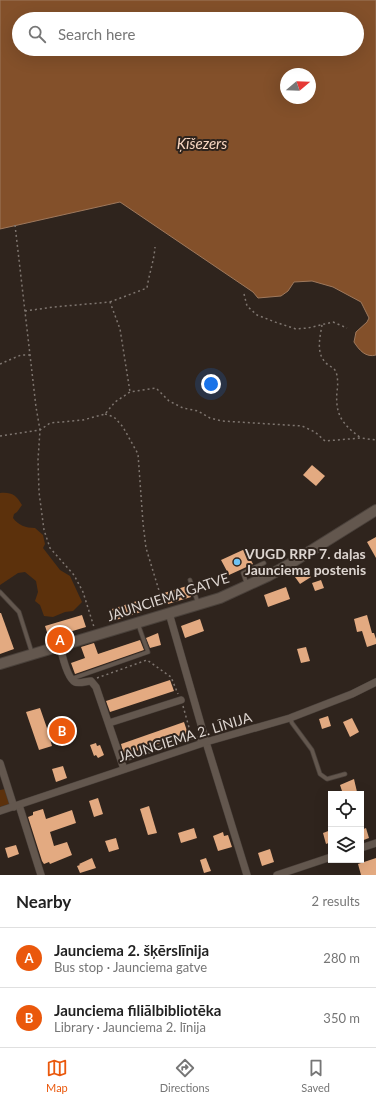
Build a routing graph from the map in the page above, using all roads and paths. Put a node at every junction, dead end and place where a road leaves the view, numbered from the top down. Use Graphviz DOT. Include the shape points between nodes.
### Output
graph roads {
  1 [pos="15,225"];
  2 [pos="155,247"];
  3 [pos="244,294"];
  4 [pos="110,302"];
  5 [pos="25,311"];
  6 [pos="322,326"];
  7 [pos="347,328"];
  8 [pos="30,355"];
  9 [pos="0,364"];
  10 [pos="130,392"];
  11 [pos="105,414"];
  12 [pos="40,430"];
  13 [pos="0,436"];
  14 [pos="361,438"];
  15 [pos="376,440"];
  16 [pos="376,510"];
  17 [pos="264,563"];
  18 [pos="190,580"];
  19 [pos="248,586"];
  20 [pos="0,592"];
  21 [pos="198,604"];
  22 [pos="167,614"];
  23 [pos="138,623"];
  24 [pos="96,635"];
  25 [pos="60,646"];
  26 [pos="33,654"];
  27 [pos="0,664"];
  28 [pos="71,679"];
  29 [pos="92,681"];
  30 [pos="376,682"];
  31 [pos="180,700"];
  32 [pos="290,718"];
  33 [pos="109,723"];
  34 [pos="192,737"];
  35 [pos="206,742"];
  36 [pos="121,761"];
  37 [pos="0,763"];
  38 [pos="124,769"];
  39 [pos="345,774"];
  40 [pos="17,806"];
  41 [pos="0,811"];
  42 [pos="376,843"];
  43 [pos="364,847"];
  44 [pos="328,858"];
  45 [pos="41,875"];
  46 [pos="247,875"];
  47 [pos="277,875"];
  1 -- 5 [label="path"];
  2 -- 4 [label="path" via="147,288"];
  3 -- 6 [label="path" via="247,306 257,315 296,329"];
  4 -- 5 [label="path"];
  4 -- 10 [label="path" via="120,329"];
  5 -- 8 [label="path"];
  6 -- 7 [label="path" via="333,322"];
  6 -- 14 [label="path" via="319,349 324,362 336,372 336,403 340,417"];
  8 -- 9 [label="path" via="21,355"];
  8 -- 12 [label="path"];
  10 -- 11 [label="path" via="115,402"];
  10 -- 14 [label="path" via="156,388 169,401 222,421 302,426 315,432 325,441"];
  11 -- 12 [label="path" via="83,420 50,423"];
  11 -- 22 [label="path" via="114,417 138,454 146,548"];
  12 -- 13 [label="path"];
  12 -- 24 [label="path" via="38,492 44,530 50,548 74,575"];
  14 -- 15 [label="path"];
  16 -- 19 [label="main road, JAUNCIEMA GATVE" via="288,565"];
  17 -- 19 [label="lane" via="242,573"];
  18 -- 21 [label="lane"];
  19 -- 21 [label="main road, JAUNCIEMA GATVE"];
  20 -- 26 [label="lane" via="19,612"];
  21 -- 22 [label="main road, JAUNCIEMA GATVE"];
  22 -- 23 [label="main road, JAUNCIEMA GATVE"];
  22 -- 35 [label="street"];
  23 -- 24 [label="main road, JAUNCIEMA GATVE"];
  23 -- 28 [label="lane" via="148,652"];
  24 -- 25 [label="main road, JAUNCIEMA GATVE"];
  25 -- 26 [label="main road, JAUNCIEMA GATVE"];
  25 -- 28 [label="street"];
  26 -- 27 [label="main road, JAUNCIEMA GATVE"];
  28 -- 29 [label="street" via="78,683"];
  29 -- 31 [label="path" via="147,660 171,677"];
  29 -- 33 [label="street"];
  30 -- 32 [label="street, JAUNCIEMA 2. LĪNIJA"];
  31 -- 33 [label="street"];
  31 -- 34 [label="path"];
  32 -- 35 [label="street, JAUNCIEMA 2. LĪNIJA"];
  32 -- 39 [label="lane" via="312,750 320,774 327,779"];
  33 -- 36 [label="street"];
  34 -- 35 [label="lane"];
  34 -- 36 [label="lane"];
  35 -- 38 [label="street, JAUNCIEMA 2. LĪNIJA"];
  35 -- 46 [label="street"];
  36 -- 38 [label="street"];
  37 -- 40 [label="street"];
  38 -- 40 [label="street, JAUNCIEMA 2. LĪNIJA"];
  40 -- 41 [label="street, JAUNCIEMA 2. LĪNIJA"];
  40 -- 45 [label="street"];
  42 -- 43 [label="street"];
  44 -- 47 [label="street"];
}
